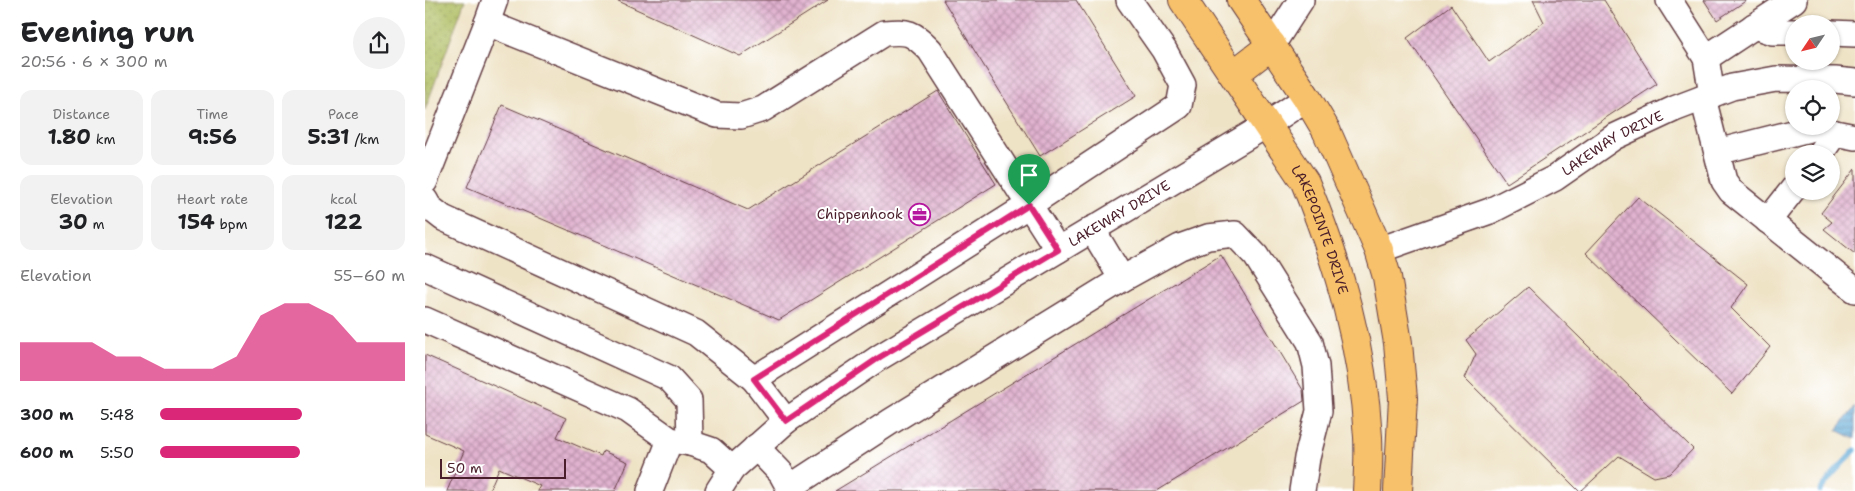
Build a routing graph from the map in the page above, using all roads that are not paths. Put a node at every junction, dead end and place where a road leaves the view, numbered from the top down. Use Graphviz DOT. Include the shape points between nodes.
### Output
graph roads {
  1 [pos="1129,0"];
  2 [pos="1183,0"];
  3 [pos="1241,0"];
  4 [pos="1301,0"];
  5 [pos="1669,0"];
  6 [pos="1794,0"];
  7 [pos="491,11"];
  8 [pos="1754,26"];
  9 [pos="1785,32"];
  10 [pos="1840,33"];
  11 [pos="1855,34"];
  12 [pos="1272,45"];
  13 [pos="1706,58"];
  14 [pos="1234,74"];
  15 [pos="1855,82"];
  16 [pos="1707,96"];
  17 [pos="1307,98"];
  18 [pos="1268,124"];
  19 [pos="1845,135"];
  20 [pos="1832,145"];
  21 [pos="1717,152"];
  22 [pos="425,181"];
  23 [pos="1785,199"];
  24 [pos="425,200"];
  25 [pos="1029,205"];
  26 [pos="1768,221"];
  27 [pos="1092,229"];
  28 [pos="1058,250"];
  29 [pos="1379,250"];
  30 [pos="425,267"];
  31 [pos="1122,279"];
  32 [pos="1855,290"];
  33 [pos="425,320"];
  34 [pos="754,379"];
  35 [pos="786,421"];
  36 [pos="680,442"];
  37 [pos="756,448"];
  38 [pos="732,469"];
  39 [pos="790,489"];
  40 [pos="650,491"];
  41 [pos="718,491"];
  42 [pos="1302,491"];
  43 [pos="1367,491"];
  44 [pos="1398,491"];
  1 -- 25 [label="street" via="1164,50 1183,85 1179,106"];
  2 -- 14 [label="main road, LAKEPOINTE DRIVE"];
  3 -- 12 [label="main road"];
  4 -- 12 [label="street"];
  5 -- 13 [label="street"];
  6 -- 8 [label="street"];
  7 -- 22 [label="street"];
  7 -- 25 [label="street" via="717,115 741,116 763,109 884,32 905,31 930,50"];
  8 -- 9 [label="street"];
  8 -- 13 [label="street"];
  10 -- 11 [label="street"];
  12 -- 14 [label="main road"];
  12 -- 17 [label="main road"];
  13 -- 16 [label="street"];
  14 -- 18 [label="main road, LAKEPOINTE DRIVE"];
  15 -- 16 [label="street, LAKEWAY DRIVE" via="1776,79 1732,87"];
  16 -- 21 [label="street"];
  16 -- 29 [label="street, LAKEWAY DRIVE" via="1614,137 1555,178 1490,212"];
  17 -- 18 [label="street, LAKEWAY DRIVE"];
  17 -- 29 [label="main road" via="1326,130"];
  18 -- 27 [label="street, LAKEWAY DRIVE"];
  18 -- 43 [label="main road, LAKEPOINTE DRIVE" via="1305,182 1346,297 1358,350 1368,438"];
  19 -- 20 [label="street"];
  19 -- 21 [label="street" via="1817,127"];
  21 -- 26 [label="street" via="1731,191"];
  23 -- 26 [label="street"];
  24 -- 34 [label="street" via="443,218 696,333"];
  25 -- 28 [label="street"];
  25 -- 34 [label="street"];
  26 -- 32 [label="street"];
  27 -- 28 [label="street, LAKEWAY DRIVE"];
  27 -- 31 [label="street"];
  28 -- 35 [label="street, LAKEWAY DRIVE" via="880,357"];
  29 -- 44 [label="main road" via="1389,286 1403,398"];
  30 -- 36 [label="street" via="669,378 689,400"];
  31 -- 39 [label="street" via="914,407"];
  31 -- 42 [label="street" via="1180,247 1208,237 1235,234 1256,256 1310,342 1316,366 1319,411"];
  33 -- 36 [label="street" via="628,410"];
  34 -- 35 [label="street"];
  35 -- 37 [label="street, LAKEWAY DRIVE"];
  36 -- 38 [label="street" via="711,450"];
  36 -- 40 [label="street"];
  37 -- 38 [label="street, LAKEWAY DRIVE"];
  37 -- 39 [label="street" via="781,473"];
  38 -- 41 [label="street, LAKEWAY DRIVE"];
}
